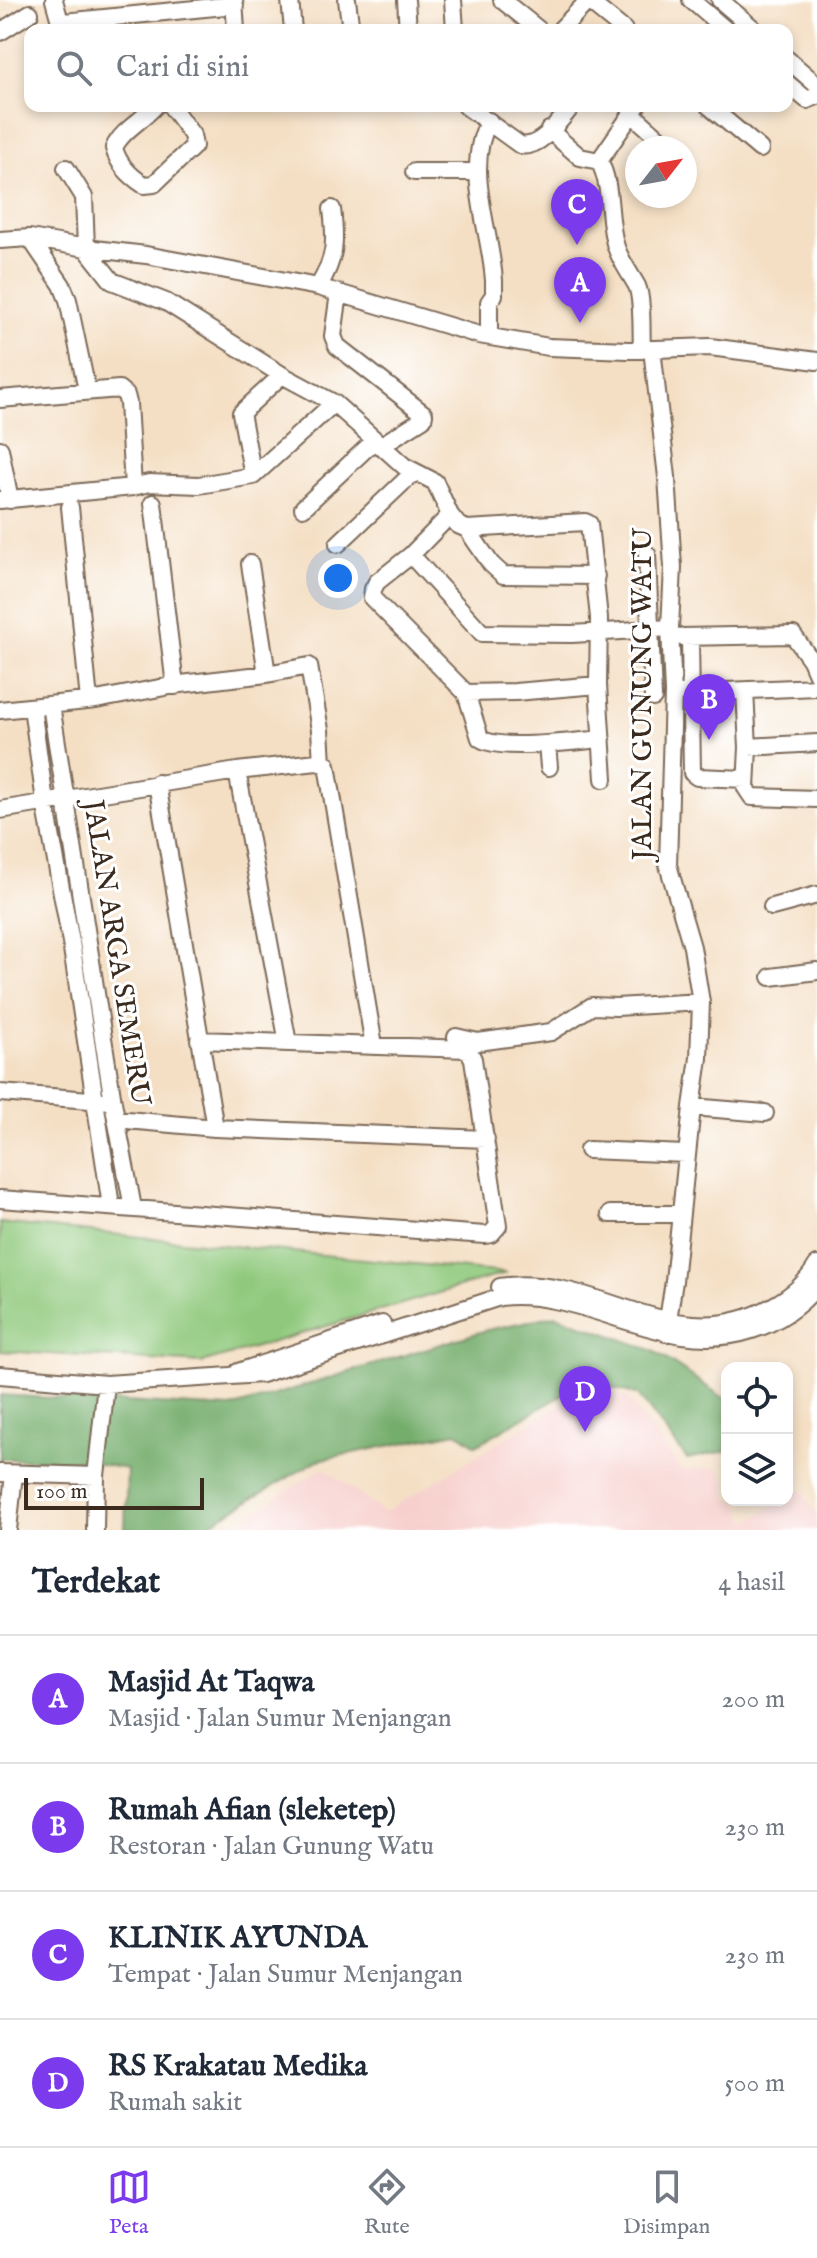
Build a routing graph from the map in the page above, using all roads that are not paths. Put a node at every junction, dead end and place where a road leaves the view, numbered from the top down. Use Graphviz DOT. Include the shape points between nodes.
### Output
graph roads {
  1 [pos="54,0"];
  2 [pos="290,0"];
  3 [pos="347,0"];
  4 [pos="406,0"];
  5 [pos="453,0"];
  6 [pos="502,0"];
  7 [pos="588,0"];
  8 [pos="691,0"];
  9 [pos="720,0"];
  10 [pos="235,3"];
  11 [pos="30,13"];
  12 [pos="135,23"];
  13 [pos="236,24"];
  14 [pos="292,24"];
  15 [pos="350,24"];
  16 [pos="408,24"];
  17 [pos="456,24"];
  18 [pos="532,24"];
  19 [pos="566,24"];
  20 [pos="617,24"];
  21 [pos="719,24"];
  22 [pos="747,24"];
  23 [pos="0,32"];
  24 [pos="793,64"];
  25 [pos="817,85"];
  26 [pos="793,88"];
  27 [pos="817,96"];
  28 [pos="149,112"];
  29 [pos="175,112"];
  30 [pos="566,112"];
  31 [pos="632,112"];
  32 [pos="637,112"];
  33 [pos="716,112"];
  34 [pos="488,114"];
  35 [pos="549,130"];
  36 [pos="659,136"];
  37 [pos="760,149"];
  38 [pos="599,161"];
  39 [pos="66,168"];
  40 [pos="414,172"];
  41 [pos="478,172"];
  42 [pos="332,209"];
  43 [pos="30,238"];
  44 [pos="0,240"];
  45 [pos="86,248"];
  46 [pos="318,287"];
  47 [pos="339,293"];
  48 [pos="489,336"];
  49 [pos="647,349"];
  50 [pos="817,361"];
  51 [pos="282,375"];
  52 [pos="87,390"];
  53 [pos="0,399"];
  54 [pos="334,403"];
  55 [pos="377,444"];
  56 [pos="0,449"];
  57 [pos="414,472"];
  58 [pos="253,476"];
  59 [pos="133,487"];
  60 [pos="5,500"];
  61 [pos="153,503"];
  62 [pos="70,507"];
  63 [pos="303,508"];
  64 [pos="450,515"];
  65 [pos="467,529"];
  66 [pos="338,544"];
  67 [pos="647,554"];
  68 [pos="411,555"];
  69 [pos="250,564"];
  70 [pos="596,576"];
  71 [pos="650,629"];
  72 [pos="600,631"];
  73 [pos="670,632"];
  74 [pos="690,638"];
  75 [pos="267,674"];
  76 [pos="817,674"];
  77 [pos="598,685"];
  78 [pos="175,686"];
  79 [pos="817,687"];
  80 [pos="745,691"];
  81 [pos="466,693"];
  82 [pos="681,693"];
  83 [pos="653,698"];
  84 [pos="89,701"];
  85 [pos="51,705"];
  86 [pos="32,707"];
  87 [pos="0,710"];
  88 [pos="602,739"];
  89 [pos="817,743"];
  90 [pos="547,744"];
  91 [pos="748,747"];
  92 [pos="322,762"];
  93 [pos="549,767"];
  94 [pos="237,771"];
  95 [pos="604,779"];
  96 [pos="746,779"];
  97 [pos="157,783"];
  98 [pos="66,799"];
  99 [pos="817,799"];
  100 [pos="45,802"];
  101 [pos="0,810"];
  102 [pos="817,895"];
  103 [pos="772,907"];
  104 [pos="817,971"];
  105 [pos="771,977"];
  106 [pos="701,1002"];
  107 [pos="199,1040"];
  108 [pos="288,1043"];
  109 [pos="374,1046"];
  110 [pos="445,1047"];
  111 [pos="0,1093"];
  112 [pos="104,1101"];
  113 [pos="692,1107"];
  114 [pos="765,1113"];
  115 [pos="116,1119"];
  116 [pos="215,1128"];
  117 [pos="486,1139"];
  118 [pos="588,1150"];
  119 [pos="686,1154"];
  120 [pos="0,1199"];
  121 [pos="111,1206"];
  122 [pos="133,1208"];
  123 [pos="610,1214"];
  124 [pos="681,1214"];
  125 [pos="817,1265"];
  126 [pos="817,1286"];
  127 [pos="667,1327"];
  128 [pos="0,1375"];
  129 [pos="106,1384"];
  130 [pos="7,1473"];
  131 [pos="96,1476"];
  132 [pos="8,1530"];
  133 [pos="95,1530"];
  1 -- 12 [label="street" via="64,22"];
  2 -- 14 [label="street"];
  3 -- 15 [label="street"];
  4 -- 16 [label="street"];
  5 -- 17 [label="street"];
  6 -- 18 [label="street"];
  7 -- 19 [label="street"];
  7 -- 20 [label="street"];
  8 -- 21 [label="street"];
  9 -- 22 [label="street"];
  10 -- 12 [label="street"];
  10 -- 13 [label="street"];
  11 -- 23 [label="street"];
  24 -- 25 [label="street"];
  26 -- 27 [label="street" via="807,100"];
  28 -- 29 [label="street" via="114,148 126,171 144,185 154,184 194,146"];
  30 -- 35 [label="street"];
  31 -- 38 [label="street"];
  32 -- 36 [label="street"];
  33 -- 37 [label="street"];
  34 -- 35 [label="street" via="524,146"];
  34 -- 41 [label="street"];
  35 -- 38 [label="street" via="580,157"];
  38 -- 49 [label="street, JALAN GUNUNG WATU" via="607,175 616,247 638,288"];
  39 -- 45 [label="street" via="84,197"];
  40 -- 41 [label="street"];
  41 -- 48 [label="street" via="494,281"];
  42 -- 46 [label="street" via="334,255"];
  43 -- 44 [label="street"];
  43 -- 45 [label="street"];
  43 -- 52 [label="street" via="68,300"];
  45 -- 46 [label="street"];
  45 -- 51 [label="street" via="112,281 166,302"];
  46 -- 47 [label="street"];
  47 -- 48 [label="street"];
  47 -- 55 [label="street" via="333,336 337,346 424,414"];
  48 -- 49 [label="street" via="549,347"];
  49 -- 50 [label="street" via="710,347"];
  49 -- 73 [label="street, JALAN GUNUNG WATU" via="673,567"];
  51 -- 54 [label="street"];
  51 -- 58 [label="street" via="241,413"];
  52 -- 53 [label="street"];
  52 -- 59 [label="street" via="119,389 126,395"];
  54 -- 55 [label="street"];
  54 -- 58 [label="street"];
  55 -- 57 [label="street"];
  55 -- 63 [label="street"];
  56 -- 60 [label="street"];
  57 -- 64 [label="street" via="435,482"];
  57 -- 66 [label="street"];
  58 -- 59 [label="street" via="199,485"];
  59 -- 60 [label="street"];
  61 -- 78 [label="street"];
  62 -- 84 [label="street"];
  64 -- 65 [label="street"];
  64 -- 68 [label="street"];
  65 -- 70 [label="street" via="503,575"];
  65 -- 70 [label="street" via="585,522 591,527"];
  67 -- 71 [label="street"];
  68 -- 72 [label="street" via="482,633"];
  68 -- 81 [label="street" via="374,585 372,598"];
  69 -- 75 [label="street"];
  70 -- 72 [label="street"];
  71 -- 72 [label="street"];
  71 -- 73 [label="street"];
  71 -- 83 [label="street"];
  72 -- 77 [label="street"];
  73 -- 74 [label="street"];
  73 -- 82 [label="street, JALAN GUNUNG WATU"];
  74 -- 76 [label="street" via="793,635"];
  74 -- 82 [label="street"];
  75 -- 78 [label="street"];
  75 -- 92 [label="street" via="309,666"];
  77 -- 81 [label="street"];
  77 -- 88 [label="street"];
  78 -- 84 [label="street"];
  79 -- 80 [label="street"];
  80 -- 82 [label="street"];
  80 -- 91 [label="street"];
  81 -- 90 [label="street" via="484,742"];
  82 -- 96 [label="street" via="692,773"];
  82 -- 106 [label="street, JALAN GUNUNG WATU" via="668,865 692,947"];
  84 -- 85 [label="street"];
  85 -- 86 [label="street"];
  85 -- 98 [label="street, JALAN ARGA SEMERU"];
  86 -- 87 [label="street"];
  86 -- 100 [label="street, JALAN ARGA SEMERU"];
  88 -- 90 [label="street"];
  88 -- 95 [label="street"];
  89 -- 91 [label="street"];
  90 -- 93 [label="street"];
  91 -- 96 [label="street"];
  92 -- 94 [label="street"];
  92 -- 109 [label="street" via="329,767"];
  94 -- 97 [label="street"];
  94 -- 108 [label="street"];
  96 -- 99 [label="street" via="752,797"];
  97 -- 98 [label="street"];
  97 -- 107 [label="street"];
  98 -- 100 [label="street"];
  98 -- 112 [label="street, JALAN ARGA SEMERU"];
  100 -- 101 [label="street"];
  100 -- 112 [label="street, JALAN ARGA SEMERU"];
  102 -- 103 [label="street"];
  104 -- 105 [label="street"];
  106 -- 110 [label="street" via="592,1006 551,1032 478,1042 454,1037"];
  106 -- 113 [label="street, JALAN GUNUNG WATU"];
  107 -- 108 [label="street"];
  107 -- 116 [label="street"];
  108 -- 109 [label="street"];
  109 -- 110 [label="street"];
  110 -- 117 [label="street" via="471,1053"];
  111 -- 112 [label="street"];
  112 -- 115 [label="street, JALAN ARGA SEMERU"];
  112 -- 121 [label="street, JALAN ARGA SEMERU"];
  113 -- 114 [label="street"];
  113 -- 119 [label="street, JALAN GUNUNG WATU"];
  115 -- 116 [label="street"];
  115 -- 122 [label="street, JALAN ARGA SEMERU"];
  116 -- 117 [label="street"];
  117 -- 122 [label="street" via="498,1226 491,1234"];
  118 -- 119 [label="street"];
  119 -- 124 [label="street, JALAN GUNUNG WATU"];
  120 -- 121 [label="street"];
  121 -- 122 [label="street"];
  123 -- 124 [label="street"];
  124 -- 127 [label="street, JALAN GUNUNG WATU"];
  125 -- 127 [label="street" via="799,1288 759,1314 727,1325"];
  126 -- 127 [label="street" via="776,1320 733,1336 705,1338"];
  127 -- 129 [label="street" via="519,1295 262,1374"];
  128 -- 129 [label="street"];
  129 -- 131 [label="street"];
  130 -- 131 [label="street"];
  130 -- 132 [label="street"];
  131 -- 133 [label="street"];
}
